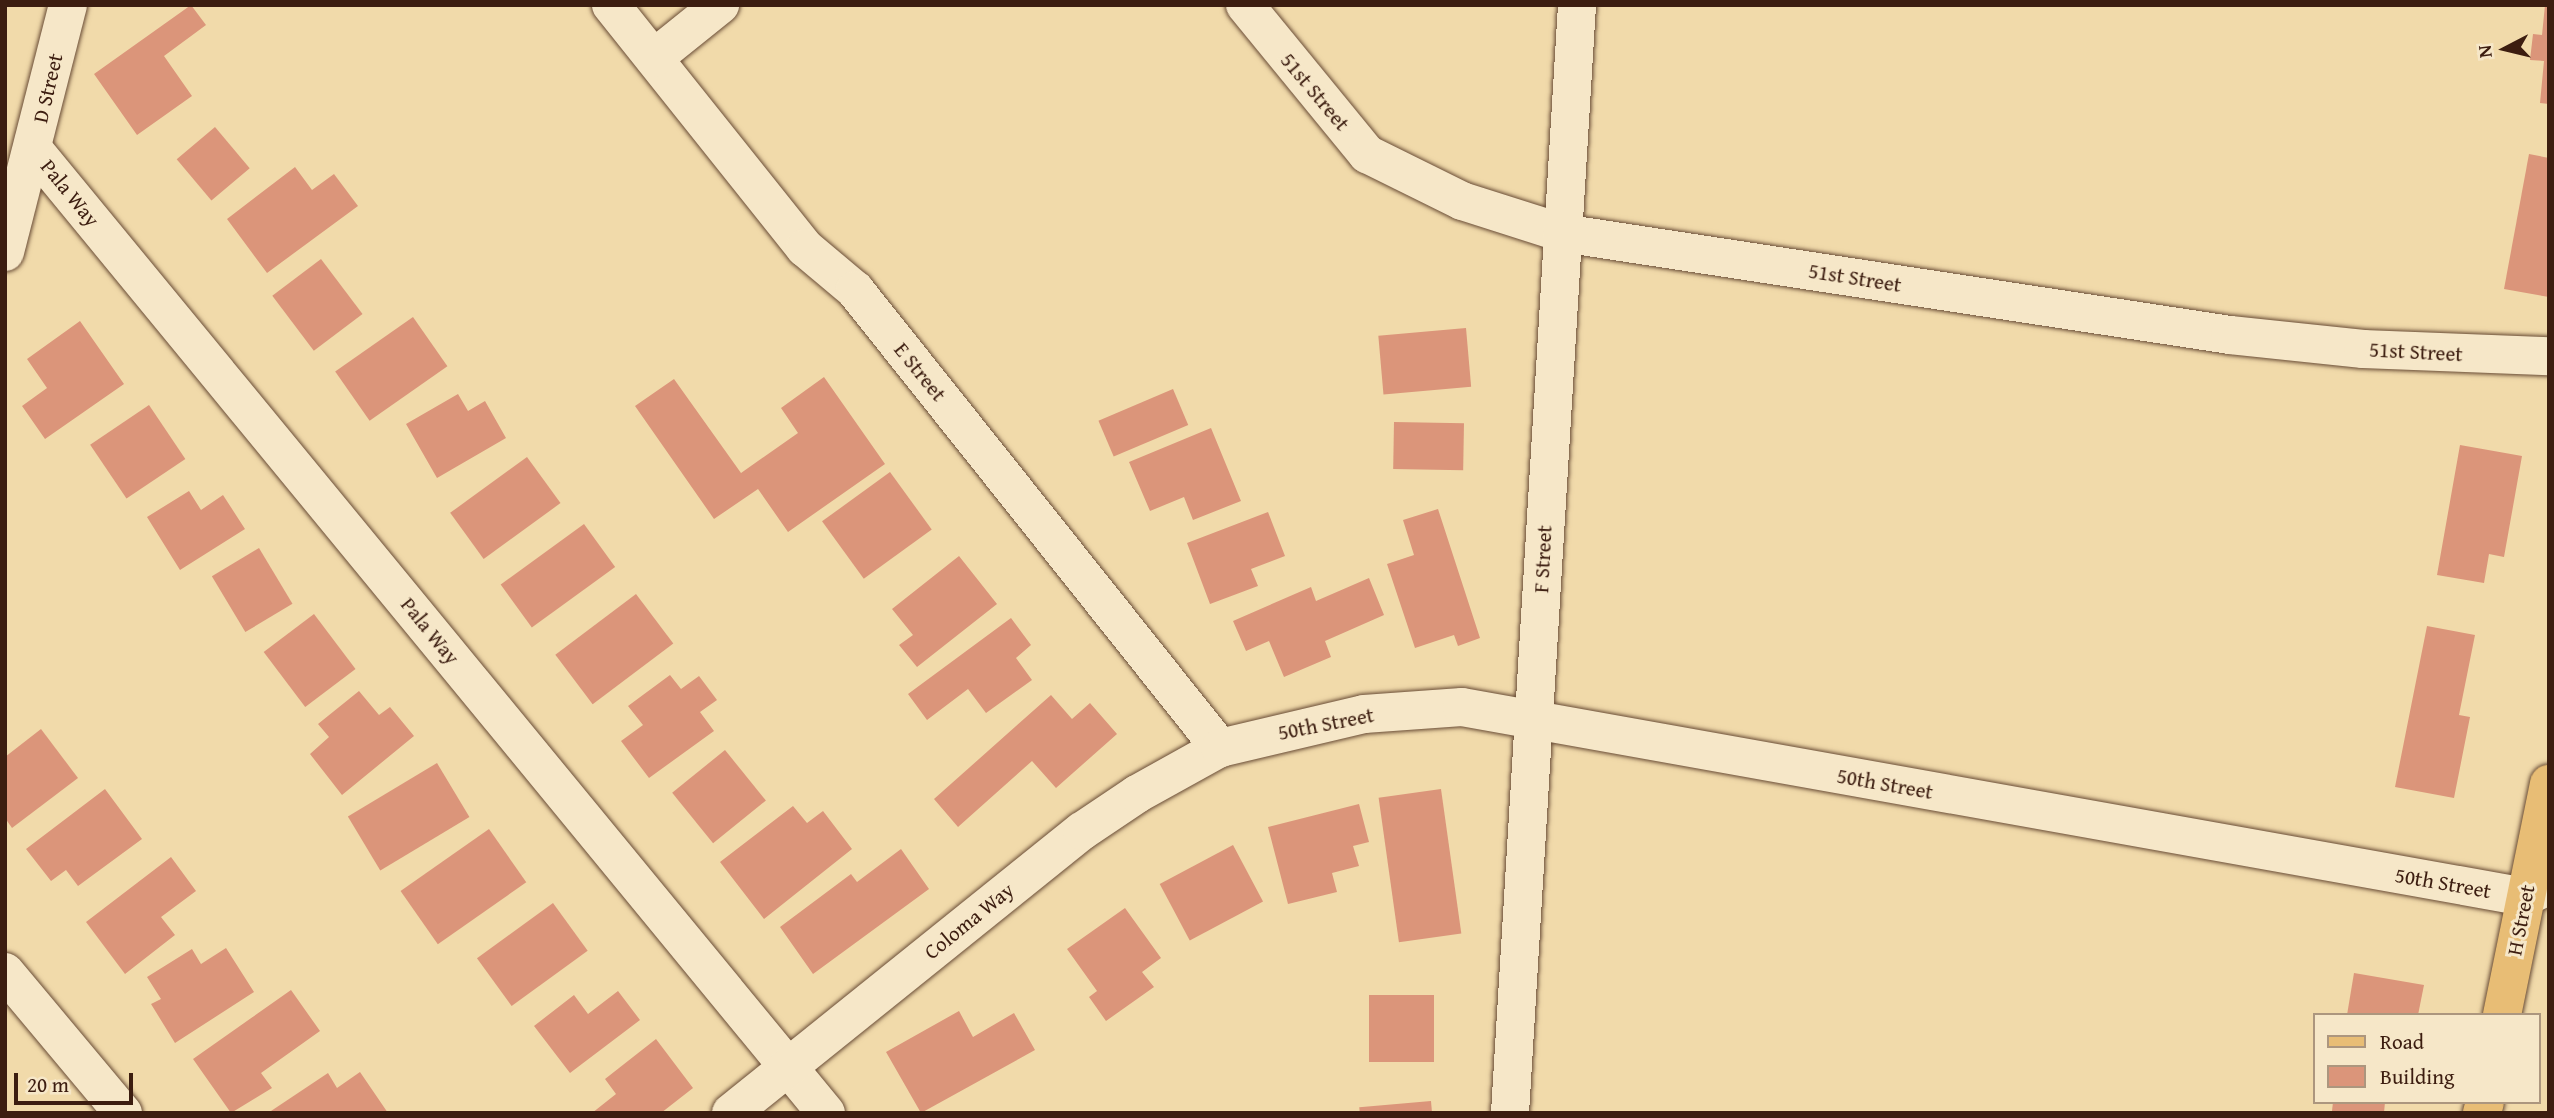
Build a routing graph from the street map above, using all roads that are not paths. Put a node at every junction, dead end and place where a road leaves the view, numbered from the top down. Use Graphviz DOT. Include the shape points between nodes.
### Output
graph roads {
  1 [pos="68,5"];
  2 [pos="611,5"];
  3 [pos="720,5"];
  4 [pos="1245,5"];
  5 [pos="1577,5"];
  6 [pos="654,58"];
  7 [pos="34,150"];
  8 [pos="1562,233"];
  9 [pos="5,251"];
  10 [pos="2549,356"];
  11 [pos="1534,722"];
  12 [pos="1220,748"];
  13 [pos="2549,784"];
  14 [pos="2537,892"];
  15 [pos="5,972"];
  16 [pos="2503,1013"];
  17 [pos="788,1067"];
  18 [pos="123,1113"];
  19 [pos="731,1113"];
  20 [pos="826,1113"];
  21 [pos="1510,1113"];
  1 -- 7 [label="street, D Street"];
  2 -- 6 [label="street, E Street"];
  3 -- 6 [label="street"];
  4 -- 8 [label="street, 51st Street" via="1367,153 1462,201"];
  5 -- 8 [label="street, F Street"];
  6 -- 12 [label="street, E Street" via="805,248 855,290"];
  7 -- 9 [label="street, D Street"];
  7 -- 17 [label="street, Pala Way"];
  8 -- 10 [label="street, 51st Street" via="2230,335 2363,349"];
  8 -- 11 [label="street, F Street"];
  11 -- 12 [label="street, 50th Street" via="1462,707 1364,714"];
  11 -- 14 [label="street, 50th Street"];
  11 -- 21 [label="street, F Street"];
  12 -- 17 [label="street, Coloma Way" via="1082,831"];
  13 -- 14 [label="main road, H Street"];
  14 -- 16 [label="main road, H Street"];
  15 -- 18 [label="street"];
  17 -- 19 [label="street, Coloma Way"];
  17 -- 20 [label="street, Pala Way"];
}
